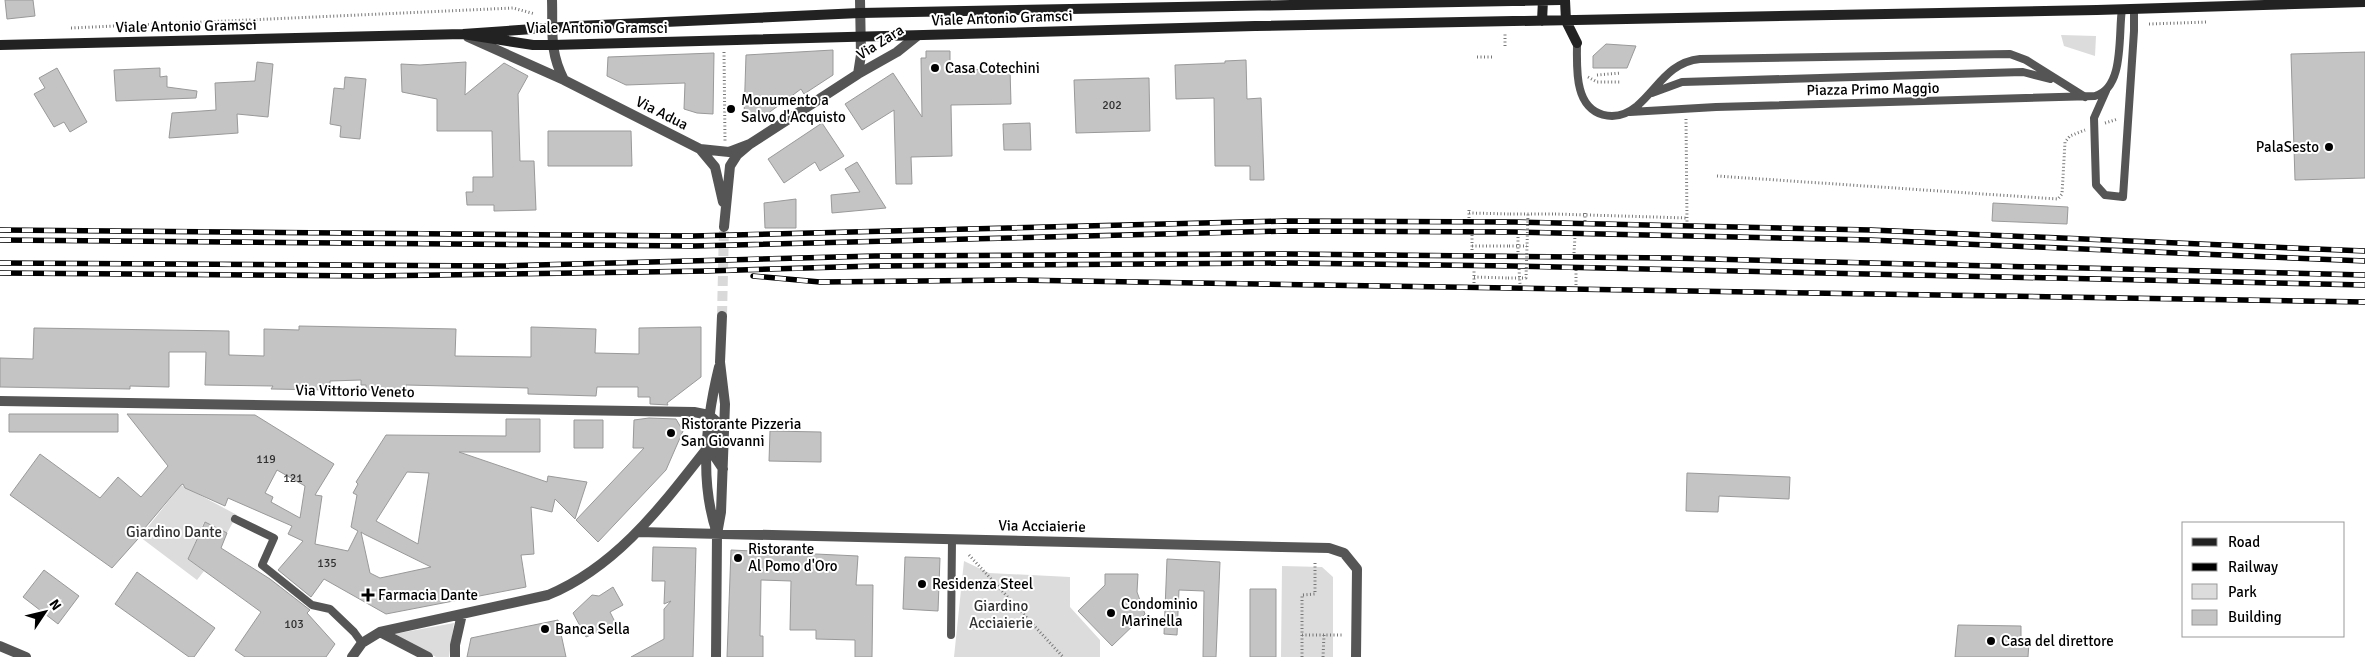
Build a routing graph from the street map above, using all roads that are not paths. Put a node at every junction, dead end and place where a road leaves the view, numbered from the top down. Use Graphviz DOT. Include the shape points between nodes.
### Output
graph roads {
  1 [pos="552,0"];
  2 [pos="860,0"];
  3 [pos="1543,0"];
  4 [pos="1560,0"];
  5 [pos="1565,0"];
  6 [pos="1230,2"];
  7 [pos="2365,2"];
  8 [pos="2121,5"];
  9 [pos="2134,9"];
  10 [pos="860,13"];
  11 [pos="1542,21"];
  12 [pos="1566,21"];
  13 [pos="1595,21"];
  14 [pos="553,28"];
  15 [pos="463,34"];
  16 [pos="917,36"];
  17 [pos="861,37"];
  18 [pos="1577,43"];
  19 [pos="552,45"];
  20 [pos="0,46"];
  21 [pos="858,74"];
  22 [pos="564,80"];
  23 [pos="2057,81"];
  24 [pos="2107,89"];
  25 [pos="1646,96"];
  26 [pos="2085,97"];
  27 [pos="1628,112"];
  28 [pos="750,144"];
  29 [pos="700,149"];
  30 [pos="725,208"];
  31 [pos="724,227"];
  32 [pos="722,316"];
  33 [pos="720,362"];
  34 [pos="0,401"];
  35 [pos="709,415"];
  36 [pos="708,447"];
  37 [pos="723,469"];
  38 [pos="235,519"];
  39 [pos="638,532"];
  40 [pos="717,534"];
  41 [pos="952,539"];
  42 [pos="462,614"];
  43 [pos="380,632"];
  44 [pos="951,635"];
  45 [pos="362,642"];
  46 [pos="0,646"];
  47 [pos="26,657"];
  48 [pos="352,657"];
  49 [pos="428,657"];
  50 [pos="455,657"];
  51 [pos="716,657"];
  52 [pos="1356,657"];
  1 -- 14 [label="street"];
  2 -- 10 [label="street, Via Zara"];
  3 -- 4 [label="main road, Viale Antonio Gramsci"];
  3 -- 6 [label="main road, Viale Antonio Gramsci"];
  3 -- 11 [label="main road"];
  5 -- 12 [label="main road"];
  6 -- 10 [label="main road, Viale Antonio Gramsci"];
  7 -- 9 [label="main road, Viale Antonio Gramsci"];
  8 -- 9 [label="main road, Viale Antonio Gramsci"];
  8 -- 13 [label="main road, Viale Antonio Gramsci"];
  8 -- 24 [label="lane" via="2119,63"];
  9 -- 24 [label="lane" via="2123,196 2105,195 2096,185 2094,118"];
  10 -- 14 [label="main road, Viale Antonio Gramsci"];
  10 -- 17 [label="street, Via Zara"];
  11 -- 12 [label="main road, Viale Antonio Gramsci"];
  11 -- 16 [label="main road, Viale Antonio Gramsci"];
  12 -- 13 [label="main road, Viale Antonio Gramsci"];
  12 -- 18 [label="main road"];
  13 -- 18 [label="main road" via="1580,27"];
  14 -- 15 [label="main road, Viale Antonio Gramsci"];
  14 -- 19 [label="street"];
  15 -- 19 [label="main road, Viale Antonio Gramsci"];
  15 -- 20 [label="main road, Viale Antonio Gramsci"];
  15 -- 22 [label="street, Via Adua"];
  16 -- 17 [label="main road, Viale Antonio Gramsci"];
  16 -- 21 [label="street, Via Zara" via="897,52"];
  17 -- 19 [label="main road, Viale Antonio Gramsci"];
  17 -- 21 [label="street, Via Zara"];
  18 -- 27 [label="lane, Piazza Primo Maggio" via="1579,88 1587,104 1605,117"];
  19 -- 22 [label="street" via="555,62"];
  21 -- 28 [label="street, Via Zara"];
  22 -- 29 [label="street, Via Adua"];
  23 -- 25 [label="lane, Piazza Primo Maggio" via="2023,72 1682,82"];
  23 -- 25 [label="lane, Piazza Primo Maggio" via="2021,58 2005,54 1700,59 1679,64"];
  23 -- 26 [label="lane, Piazza Primo Maggio"];
  24 -- 26 [label="lane" via="2098,96"];
  25 -- 27 [label="lane, Piazza Primo Maggio"];
  26 -- 27 [label="lane, Piazza Primo Maggio" via="1700,107"];
  28 -- 29 [label="street, Via Adua" via="725,152"];
  28 -- 30 [label="street" via="730,166"];
  29 -- 30 [label="street" via="715,167"];
  30 -- 31 [label="street"];
  32 -- 33 [label="street"];
  33 -- 35 [label="street"];
  33 -- 37 [label="street" via="725,404"];
  34 -- 35 [label="street, Via Vittorio Veneto" via="672,410"];
  35 -- 36 [label="street"];
  35 -- 37 [label="street" via="718,426 715,457"];
  36 -- 39 [label="street"];
  36 -- 40 [label="street" via="708,500"];
  37 -- 40 [label="street"];
  38 -- 45 [label="lane" via="274,538 262,565 312,606 330,608"];
  39 -- 40 [label="street, Via Acciaierie"];
  39 -- 42 [label="street" via="606,561 568,586 548,594"];
  40 -- 41 [label="street, Via Acciaierie"];
  40 -- 51 [label="street"];
  41 -- 44 [label="lane"];
  41 -- 52 [label="street, Via Acciaierie" via="1329,548 1344,553 1357,569"];
  42 -- 43 [label="street"];
  42 -- 50 [label="street"];
  43 -- 45 [label="street"];
  43 -- 49 [label="street"];
  45 -- 48 [label="street"];
  46 -- 47 [label="street"];
}
